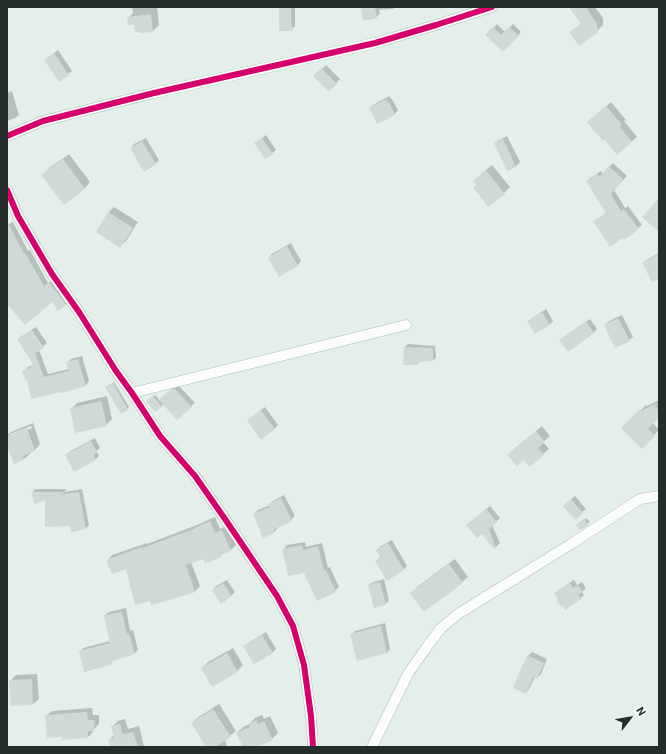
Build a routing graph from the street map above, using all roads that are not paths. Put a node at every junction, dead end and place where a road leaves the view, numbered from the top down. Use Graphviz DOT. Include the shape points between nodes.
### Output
graph roads {
  1 [pos="492,7"];
  2 [pos="7,136"];
  3 [pos="7,190"];
  4 [pos="406,324"];
  5 [pos="132,392"];
  6 [pos="659,496"];
  7 [pos="313,747"];
  8 [pos="372,747"];
  1 -- 2 [label="street" via="375,43 43,121"];
  3 -- 5 [label="street" via="18,216 52,274"];
  4 -- 5 [label="street"];
  5 -- 7 [label="street" via="160,436 195,476 225,519 277,596 293,626 304,665"];
  6 -- 8 [label="street" via="640,499 458,614 441,628 408,674"];
}
